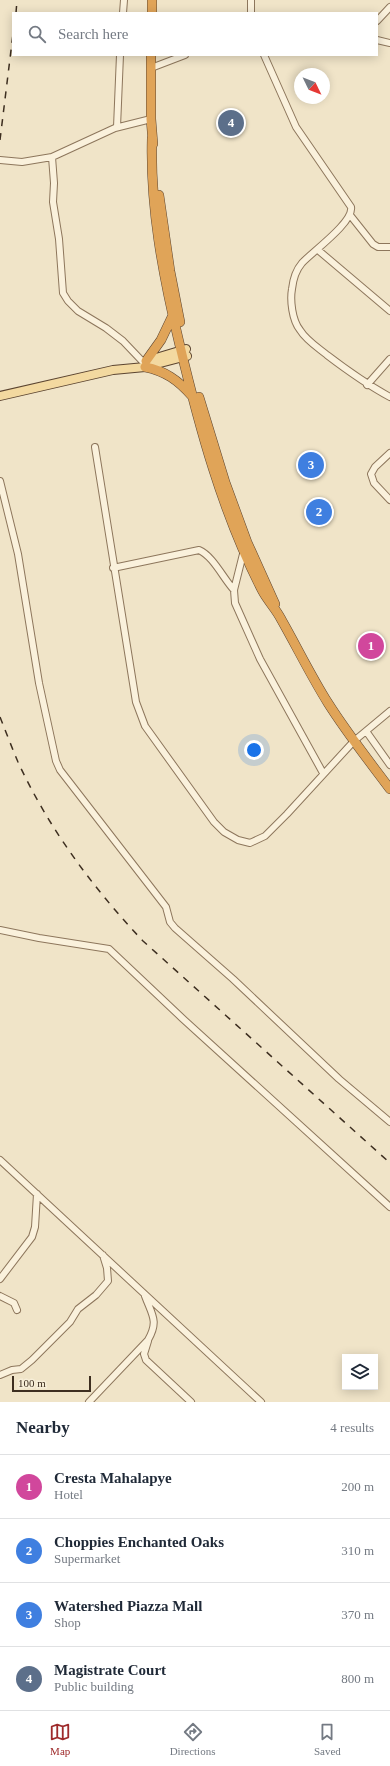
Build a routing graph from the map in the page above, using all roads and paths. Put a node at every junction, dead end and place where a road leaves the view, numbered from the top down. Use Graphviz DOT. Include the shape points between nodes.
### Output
graph roads {
  1 [pos="124,0"];
  2 [pos="152,0"];
  3 [pos="252,0"];
  4 [pos="390,7"];
  5 [pos="123,12"];
  6 [pos="152,12"];
  7 [pos="251,12"];
  8 [pos="378,20"];
  9 [pos="378,40"];
  10 [pos="390,43"];
  11 [pos="120,56"];
  12 [pos="151,56"];
  13 [pos="182,56"];
  14 [pos="264,56"];
  15 [pos="151,68"];
  16 [pos="151,119"];
  17 [pos="117,127"];
  18 [pos="152,138"];
  19 [pos="52,157"];
  20 [pos="0,160"];
  21 [pos="350,215"];
  22 [pos="390,247"];
  23 [pos="318,250"];
  24 [pos="390,311"];
  25 [pos="173,315"];
  26 [pos="184,353"];
  27 [pos="390,359"];
  28 [pos="145,363"];
  29 [pos="367,385"];
  30 [pos="0,396"];
  31 [pos="193,397"];
  32 [pos="390,397"];
  33 [pos="94,447"];
  34 [pos="390,453"];
  35 [pos="0,481"];
  36 [pos="390,500"];
  37 [pos="245,546"];
  38 [pos="113,568"];
  39 [pos="234,590"];
  40 [pos="390,711"];
  41 [pos="366,731"];
  42 [pos="354,741"];
  43 [pos="390,764"];
  44 [pos="323,773"];
  45 [pos="390,789"];
  46 [pos="0,930"];
  47 [pos="390,1122"];
  48 [pos="0,1160"];
  49 [pos="37,1194"];
  50 [pos="390,1207"];
  51 [pos="103,1255"];
  52 [pos="0,1279"];
  53 [pos="144,1294"];
  54 [pos="0,1296"];
  55 [pos="16,1310"];
  56 [pos="148,1340"];
  57 [pos="0,1375"];
  58 [pos="180,1392"];
  59 [pos="180,1401"];
  60 [pos="89,1402"];
  61 [pos="191,1402"];
  62 [pos="261,1402"];
  1 -- 5 [label="street"];
  2 -- 6 [label="highway"];
  3 -- 7 [label="street"];
  4 -- 8 [label="street"];
  9 -- 10 [label="street"];
  11 -- 17 [label="street"];
  12 -- 15 [label="highway"];
  13 -- 15 [label="street"];
  14 -- 21 [label="street" via="296,127 351,207"];
  15 -- 16 [label="highway"];
  16 -- 17 [label="street"];
  16 -- 18 [label="highway"];
  17 -- 19 [label="street"];
  18 -- 25 [label="highway" via="151,166 156,225"];
  18 -- 26 [label="highway"];
  19 -- 20 [label="street" via="22,162"];
  19 -- 28 [label="street" via="53,202 63,293 78,311 123,341"];
  21 -- 22 [label="street" via="373,244 378,247"];
  21 -- 23 [label="street"];
  23 -- 24 [label="street"];
  23 -- 29 [label="street" via="302,263 293,280 291,295 298,329"];
  25 -- 26 [label="highway"];
  25 -- 28 [label="highway" via="161,340"];
  26 -- 28 [label="main road"];
  26 -- 31 [label="highway"];
  26 -- 37 [label="highway"];
  27 -- 29 [label="street"];
  28 -- 30 [label="main road"];
  28 -- 31 [label="highway" via="168,374"];
  29 -- 32 [label="street"];
  31 -- 37 [label="highway" via="220,487"];
  33 -- 38 [label="street"];
  34 -- 36 [label="street" via="371,474 374,483"];
  35 -- 47 [label="street" via="18,554 39,683 60,770 166,907 174,928"];
  37 -- 39 [label="street"];
  37 -- 42 [label="highway" via="328,702"];
  38 -- 39 [label="street" via="198,550 212,560"];
  38 -- 44 [label="street" via="136,702 145,726 214,822 224,832 250,843 265,836"];
  39 -- 44 [label="street" via="235,603 260,659"];
  40 -- 41 [label="street"];
  41 -- 42 [label="street"];
  41 -- 43 [label="street"];
  42 -- 44 [label="street"];
  42 -- 45 [label="highway"];
  46 -- 50 [label="street" via="109,949"];
  48 -- 49 [label="street"];
  49 -- 51 [label="street"];
  49 -- 52 [label="street" via="32,1237"];
  51 -- 53 [label="street"];
  51 -- 57 [label="street" via="108,1280 96,1295 78,1309 70,1322 32,1360 21,1369"];
  53 -- 56 [label="street" via="155,1325"];
  53 -- 62 [label="street"];
  54 -- 55 [label="street" via="14,1303"];
  56 -- 58 [label="street" via="144,1357"];
  56 -- 60 [label="street"];
  58 -- 59 [label="street"];
  58 -- 61 [label="street"];
}
